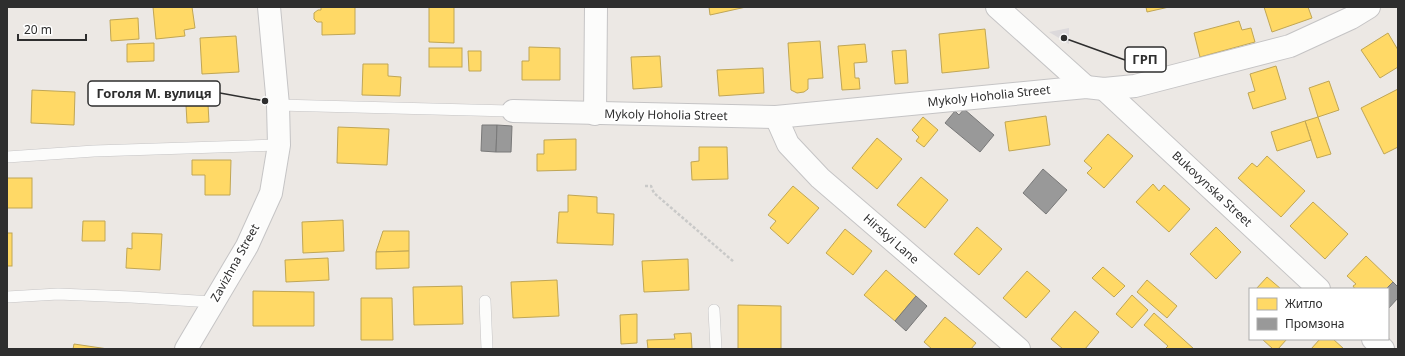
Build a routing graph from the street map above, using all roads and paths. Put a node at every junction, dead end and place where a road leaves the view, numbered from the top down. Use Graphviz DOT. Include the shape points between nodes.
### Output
graph roads {
  1 [pos="269,7"];
  2 [pos="596,7"];
  3 [pos="997,7"];
  4 [pos="1370,7"];
  5 [pos="1095,88"];
  6 [pos="278,105"];
  7 [pos="513,111"];
  8 [pos="595,114"];
  9 [pos="776,117"];
  10 [pos="279,145"];
  11 [pos="7,156"];
  12 [pos="645,186"];
  13 [pos="734,262"];
  14 [pos="1318,288"];
  15 [pos="7,297"];
  16 [pos="485,301"];
  17 [pos="213,302"];
  18 [pos="714,310"];
  19 [pos="1374,340"];
  20 [pos="186,349"];
  21 [pos="487,349"];
  22 [pos="716,349"];
  23 [pos="1019,349"];
  24 [pos="1384,349"];
  1 -- 6 [label="street, Zavizhna Street"];
  2 -- 8 [label="street, Mykoly Hoholia Street"];
  3 -- 5 [label="street, Bukovynska Street"];
  4 -- 5 [label="street, Mykoly Hoholia Street" via="1290,46 1135,86"];
  5 -- 9 [label="street, Mykoly Hoholia Street"];
  5 -- 14 [label="street, Bukovynska Street"];
  6 -- 7 [label="lane, Mykoly Hoholia Street"];
  6 -- 10 [label="street, Zavizhna Street"];
  7 -- 8 [label="street, Mykoly Hoholia Street"];
  8 -- 9 [label="street, Mykoly Hoholia Street"];
  9 -- 23 [label="street, Hirskyi Lane" via="788,144 820,178"];
  10 -- 11 [label="lane"];
  10 -- 17 [label="street, Zavizhna Street" via="271,193 247,246"];
  12 -- 13 [label="path" via="651,186 654,193"];
  15 -- 17 [label="lane" via="58,294"];
  16 -- 21 [label="lane"];
  17 -- 20 [label="street, Zavizhna Street"];
  18 -- 22 [label="lane"];
  19 -- 24 [label="street"];
}
